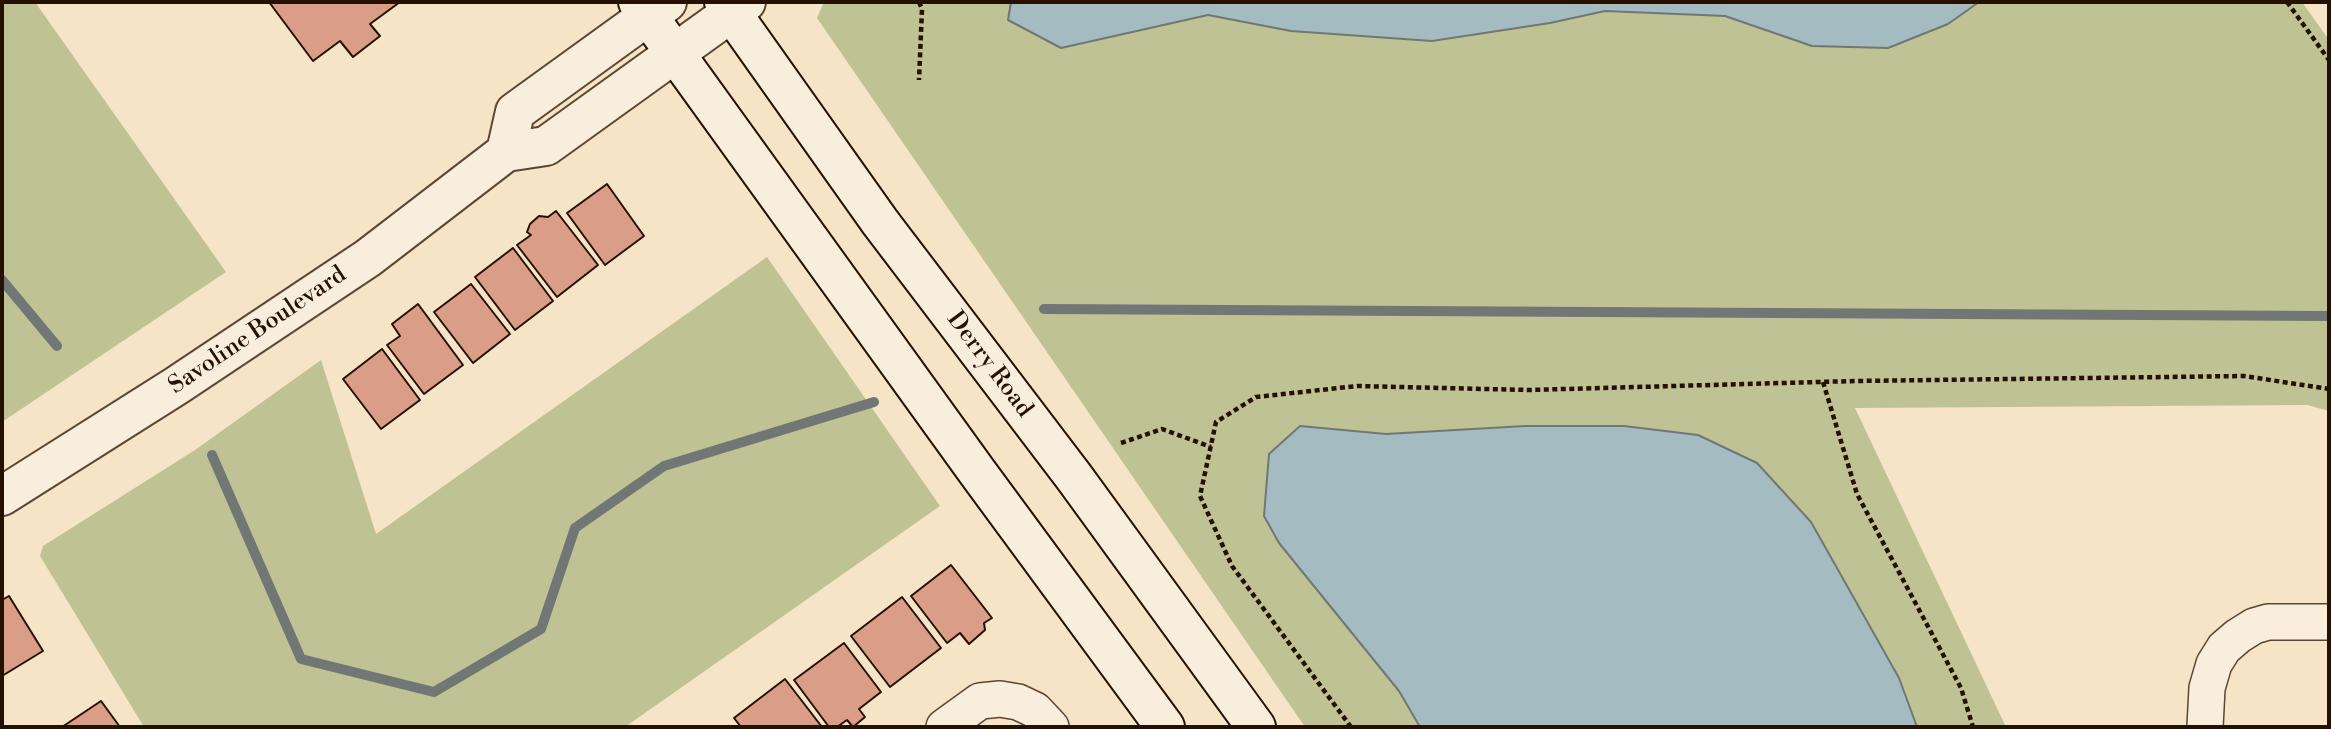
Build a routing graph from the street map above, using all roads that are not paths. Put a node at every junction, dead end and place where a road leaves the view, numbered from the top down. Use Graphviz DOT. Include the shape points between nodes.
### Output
graph roads {
  1 [pos="733,5"];
  2 [pos="651,7"];
  3 [pos="674,54"];
  4 [pos="506,152"];
  5 [pos="2,496"];
  6 [pos="2329,622"];
  7 [pos="944,727"];
  8 [pos="1051,727"];
  9 [pos="1165,727"];
  10 [pos="1256,727"];
  11 [pos="2205,727"];
  1 -- 3 [label="main road, Savoline Boulevard"];
  1 -- 10 [label="main road, Derry Road" via="880,222"];
  2 -- 3 [label="main road"];
  2 -- 4 [label="main road" via="515,113"];
  3 -- 4 [label="main road, Savoline Boulevard" via="546,146"];
  3 -- 9 [label="main road"];
  4 -- 5 [label="main road, Savoline Boulevard" via="368,258"];
  6 -- 11 [label="street" via="2268,622 2238,636 2214,664 2207,688"];
  7 -- 8 [label="street" via="980,701 1000,698 1035,710"];
}
